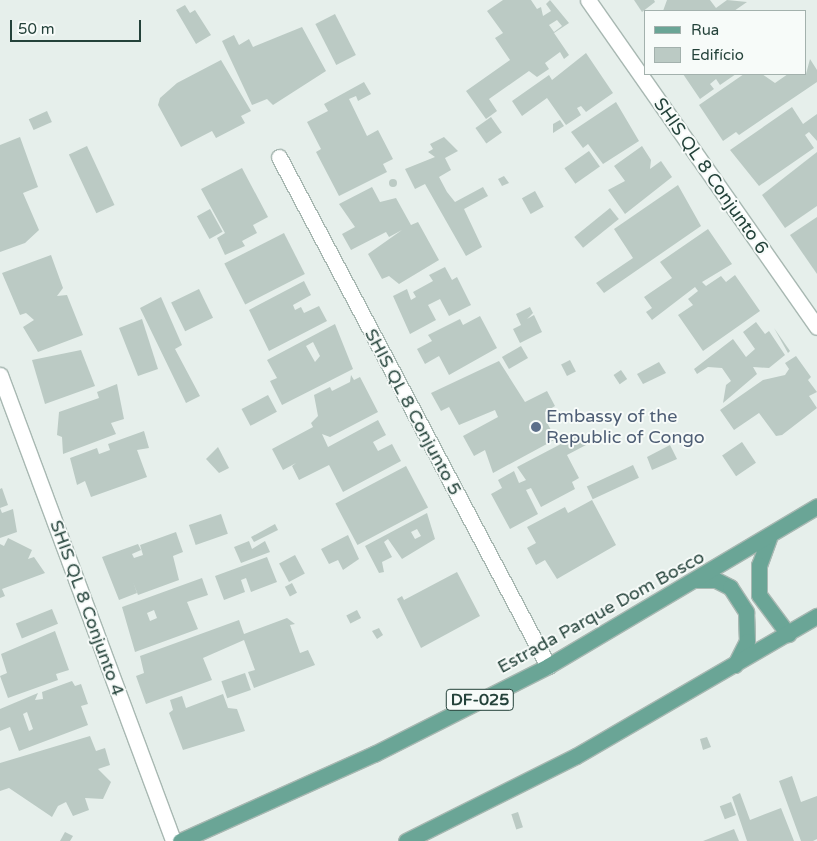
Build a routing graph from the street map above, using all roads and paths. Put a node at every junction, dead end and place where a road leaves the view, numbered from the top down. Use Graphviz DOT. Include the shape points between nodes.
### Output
graph roads {
  1 [pos="588,0"];
  2 [pos="279,157"];
  3 [pos="817,326"];
  4 [pos="0,375"];
  5 [pos="817,506"];
  6 [pos="769,538"];
  7 [pos="695,580"];
  8 [pos="817,616"];
  9 [pos="788,634"];
  10 [pos="735,665"];
  11 [pos="548,666"];
  12 [pos="173,841"];
  13 [pos="180,841"];
  14 [pos="406,841"];
  1 -- 3 [label="street, SHIS QL 8 Conjunto 6"];
  2 -- 11 [label="street, SHIS QL 8 Conjunto 5"];
  4 -- 12 [label="street, SHIS QL 8 Conjunto 4"];
  5 -- 6 [label="main road, Estrada Parque Dom Bosco / DF-025"];
  6 -- 7 [label="main road, Estrada Parque Dom Bosco / DF-025"];
  6 -- 9 [label="main road" via="759,565 759,595"];
  7 -- 10 [label="main road" via="716,580 730,587 746,612 747,641"];
  7 -- 11 [label="main road, Estrada Parque Dom Bosco / DF-025"];
  8 -- 9 [label="main road"];
  9 -- 10 [label="main road"];
  10 -- 14 [label="main road" via="576,756"];
  11 -- 13 [label="main road, Estrada Parque Dom Bosco / DF-025" via="374,754"];
}
